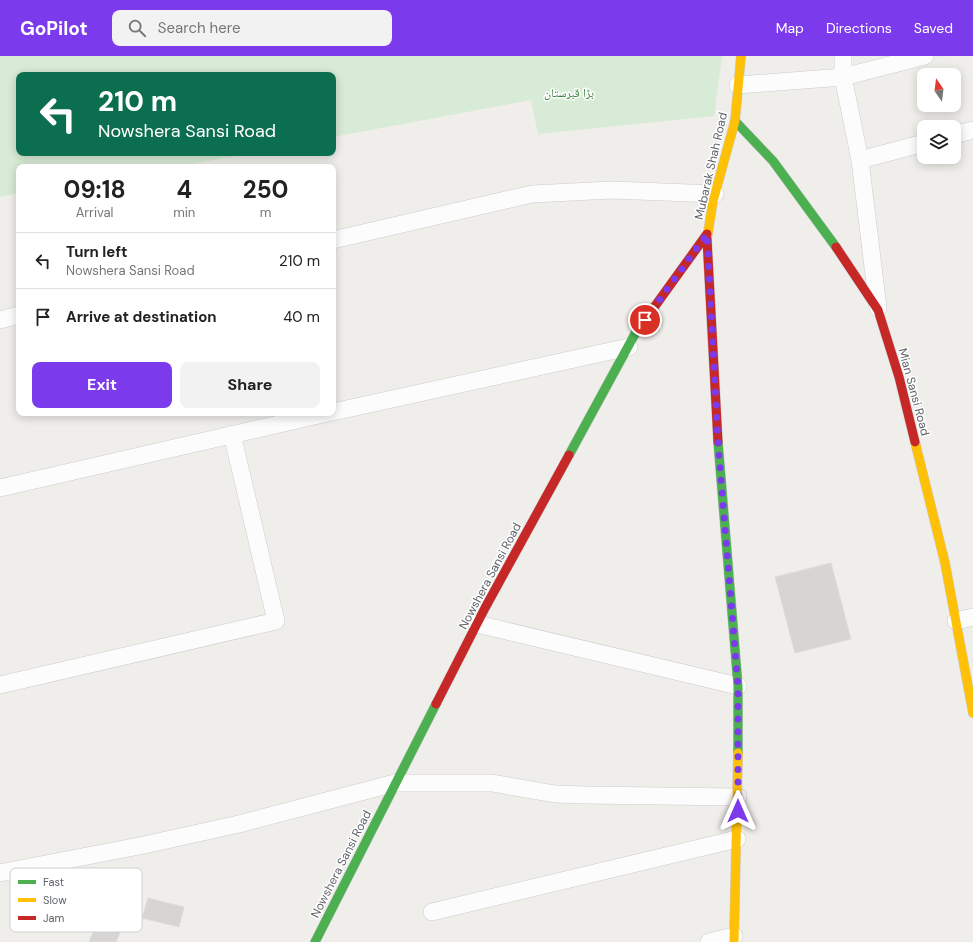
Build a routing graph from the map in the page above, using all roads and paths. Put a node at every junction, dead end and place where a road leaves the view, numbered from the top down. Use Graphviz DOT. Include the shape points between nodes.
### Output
graph roads {
  1 [pos="741,56"];
  2 [pos="843,56"];
  3 [pos="925,56"];
  4 [pos="843,77"];
  5 [pos="738,85"];
  6 [pos="735,121"];
  7 [pos="973,130"];
  8 [pos="961,134"];
  9 [pos="917,145"];
  10 [pos="860,160"];
  11 [pos="715,194"];
  12 [pos="707,234"];
  13 [pos="336,239"];
  14 [pos="878,310"];
  15 [pos="16,316"];
  16 [pos="0,320"];
  17 [pos="629,347"];
  18 [pos="336,411"];
  19 [pos="313,416"];
  20 [pos="232,434"];
  21 [pos="0,488"];
  22 [pos="973,617"];
  23 [pos="956,621"];
  24 [pos="477,624"];
  25 [pos="0,685"];
  26 [pos="738,686"];
  27 [pos="973,713"];
  28 [pos="395,783"];
  29 [pos="738,797"];
  30 [pos="738,839"];
  31 [pos="26,868"];
  32 [pos="10,871"];
  33 [pos="0,873"];
  34 [pos="432,912"];
  35 [pos="734,939"];
  36 [pos="315,942"];
  37 [pos="709,942"];
  1 -- 5 [label="street, Mubarak Shah Road"];
  2 -- 4 [label="street"];
  3 -- 4 [label="street"];
  4 -- 5 [label="street"];
  4 -- 10 [label="street"];
  5 -- 6 [label="street, Mubarak Shah Road"];
  6 -- 11 [label="street, Mubarak Shah Road"];
  6 -- 14 [label="street, Mian Sansi Road" via="773,161 846,260"];
  7 -- 8 [label="street"];
  9 -- 10 [label="street"];
  10 -- 14 [label="street"];
  11 -- 12 [label="street, Mubarak Shah Road"];
  11 -- 13 [label="street" via="612,190 532,194"];
  12 -- 17 [label="street, Nowshera Sansi Road" via="636,332"];
  12 -- 26 [label="street" via="718,443"];
  14 -- 23 [label="street, Mian Sansi Road" via="899,377 945,562"];
  15 -- 16 [label="street"];
  17 -- 18 [label="street"];
  17 -- 24 [label="street, Nowshera Sansi Road"];
  19 -- 20 [label="street"];
  20 -- 21 [label="street"];
  20 -- 25 [label="street" via="276,621"];
  22 -- 23 [label="street"];
  23 -- 27 [label="street, Mian Sansi Road"];
  24 -- 26 [label="street"];
  24 -- 28 [label="street, Nowshera Sansi Road"];
  26 -- 29 [label="street"];
  28 -- 29 [label="street" via="492,784 577,795"];
  28 -- 31 [label="street" via="239,824"];
  28 -- 36 [label="street, Nowshera Sansi Road"];
  29 -- 30 [label="street"];
  30 -- 34 [label="street"];
  30 -- 35 [label="street"];
  32 -- 33 [label="street"];
  35 -- 37 [label="street"];
}
